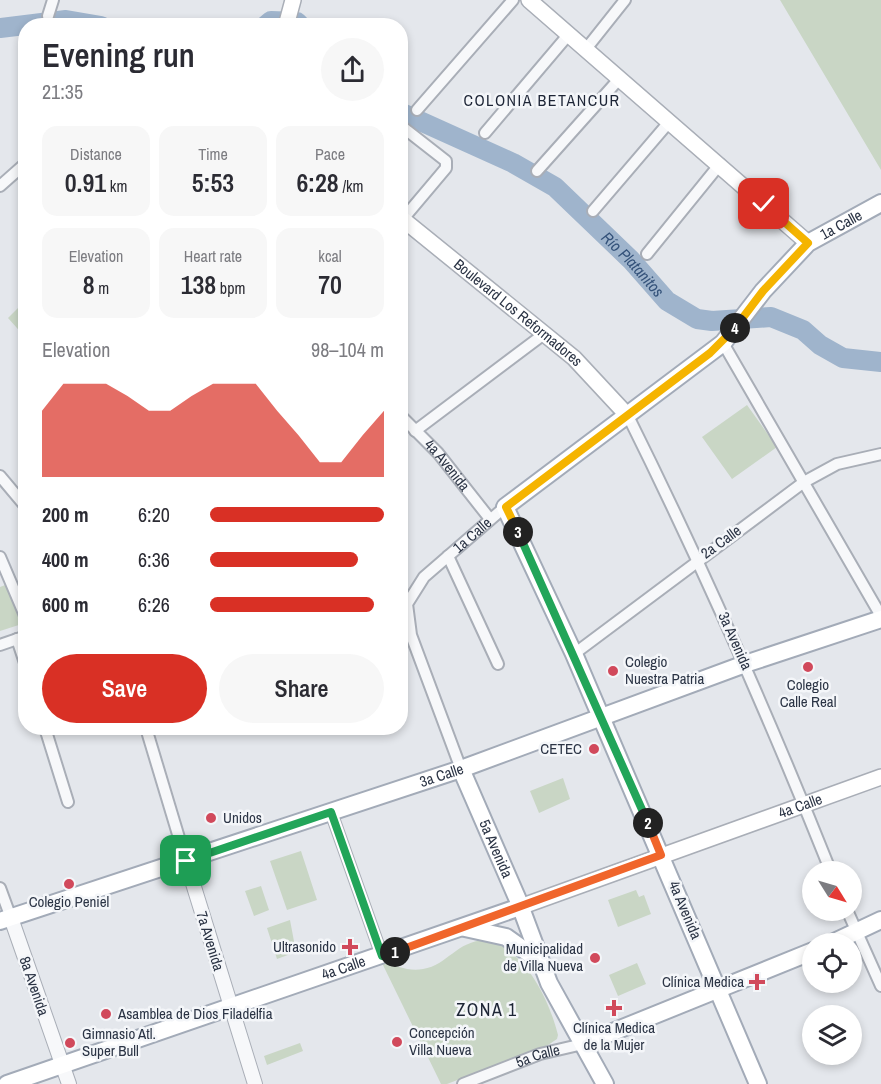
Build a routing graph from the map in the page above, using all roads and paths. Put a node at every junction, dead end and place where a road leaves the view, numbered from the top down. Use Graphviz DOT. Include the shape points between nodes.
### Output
graph roads {
  1 [pos="53,0"];
  2 [pos="513,0"];
  3 [pos="529,0"];
  4 [pos="625,0"];
  5 [pos="293,2"];
  6 [pos="48,16"];
  7 [pos="288,18"];
  8 [pos="569,34"];
  9 [pos="586,49"];
  10 [pos="620,78"];
  11 [pos="417,110"];
  12 [pos="670,121"];
  13 [pos="408,131"];
  14 [pos="485,133"];
  15 [pos="720,164"];
  16 [pos="18,170"];
  17 [pos="537,171"];
  18 [pos="0,186"];
  19 [pos="881,203"];
  20 [pos="408,211"];
  21 [pos="593,211"];
  22 [pos="408,223"];
  23 [pos="808,243"];
  24 [pos="647,254"];
  25 [pos="544,334"];
  26 [pos="723,343"];
  27 [pos="628,416"];
  28 [pos="408,424"];
  29 [pos="415,431"];
  30 [pos="881,454"];
  31 [pos="0,476"];
  32 [pos="804,482"];
  33 [pos="18,497"];
  34 [pos="506,507"];
  35 [pos="490,519"];
  36 [pos="448,556"];
  37 [pos="0,557"];
  38 [pos="698,559"];
  39 [pos="4,579"];
  40 [pos="408,602"];
  41 [pos="18,604"];
  42 [pos="408,612"];
  43 [pos="881,618"];
  44 [pos="18,639"];
  45 [pos="0,645"];
  46 [pos="574,654"];
  47 [pos="498,664"];
  48 [pos="745,664"];
  49 [pos="602,718"];
  50 [pos="47,735"];
  51 [pos="148,735"];
  52 [pos="461,769"];
  53 [pos="881,777"];
  54 [pos="68,802"];
  55 [pos="805,806"];
  56 [pos="331,812"];
  57 [pos="661,855"];
  58 [pos="186,861"];
  59 [pos="827,861"];
  60 [pos="0,888"];
  61 [pos="520,907"];
  62 [pos="5,919"];
  63 [pos="881,920"];
  64 [pos="851,921"];
  65 [pos="464,928"];
  66 [pos="856,933"];
  67 [pos="862,946"];
  68 [pos="802,955"];
  69 [pos="382,956"];
  70 [pos="541,962"];
  71 [pos="881,986"];
  72 [pos="719,989"];
  73 [pos="230,1007"];
  74 [pos="583,1044"];
  75 [pos="62,1064"];
  76 [pos="7,1084"];
  77 [pos="69,1084"];
  78 [pos="255,1084"];
  79 [pos="463,1084"];
  80 [pos="605,1084"];
  81 [pos="758,1084"];
  1 -- 6 [label="street"];
  2 -- 11 [label="street"];
  3 -- 8 [label="main road"];
  4 -- 9 [label="street"];
  5 -- 7 [label="main road"];
  8 -- 9 [label="main road"];
  8 -- 14 [label="street"];
  9 -- 10 [label="main road"];
  10 -- 12 [label="main road"];
  10 -- 17 [label="street"];
  12 -- 15 [label="main road"];
  12 -- 21 [label="street"];
  13 -- 20 [label="street" via="446,161 446,168"];
  15 -- 23 [label="main road"];
  15 -- 24 [label="street"];
  16 -- 18 [label="street"];
  19 -- 23 [label="main road, 1a Calle"];
  22 -- 25 [label="main road, Boulevard Los Reformadores"];
  23 -- 26 [label="main road, 1a Calle" via="763,291"];
  25 -- 27 [label="main road, Boulevard Los Reformadores" via="574,358"];
  25 -- 29 [label="street"];
  26 -- 27 [label="main road, 1a Calle"];
  26 -- 32 [label="street"];
  27 -- 34 [label="main road, 1a Calle"];
  27 -- 38 [label="street, 3a Avenida"];
  28 -- 29 [label="street, 4a Avenida"];
  29 -- 35 [label="street, 4a Avenida" via="438,453"];
  30 -- 32 [label="street, 2a Calle" via="837,464"];
  31 -- 33 [label="street"];
  32 -- 38 [label="street, 2a Calle"];
  32 -- 43 [label="street"];
  34 -- 35 [label="street, 1a Calle"];
  34 -- 46 [label="main road, 4a Avenida"];
  35 -- 36 [label="street, 1a Calle"];
  36 -- 40 [label="street, 1a Calle" via="424,577"];
  36 -- 47 [label="street"];
  37 -- 39 [label="street"];
  38 -- 46 [label="street, 2a Calle"];
  38 -- 48 [label="street, 3a Avenida"];
  39 -- 41 [label="street"];
  42 -- 52 [label="street, 5a Avenida" via="411,635"];
  43 -- 48 [label="main road, 3a Calle"];
  44 -- 45 [label="street"];
  46 -- 49 [label="main road, 4a Avenida"];
  48 -- 49 [label="main road, 3a Calle"];
  48 -- 55 [label="street, 3a Avenida"];
  49 -- 52 [label="main road, 3a Calle"];
  49 -- 57 [label="main road, 4a Avenida"];
  50 -- 54 [label="street"];
  51 -- 58 [label="street, 7a Avenida"];
  52 -- 56 [label="main road, 3a Calle"];
  52 -- 61 [label="main road, 5a Avenida"];
  53 -- 55 [label="main road, 4a Calle"];
  55 -- 57 [label="main road, 4a Calle"];
  55 -- 59 [label="street, 3a Avenida"];
  56 -- 58 [label="main road, 3a Calle"];
  56 -- 69 [label="street"];
  57 -- 61 [label="main road, 4a Calle"];
  57 -- 72 [label="main road, 4a Avenida"];
  58 -- 62 [label="main road, 3a Calle"];
  58 -- 73 [label="street, 7a Avenida"];
  60 -- 62 [label="street, 8a Avenida"];
  61 -- 65 [label="main road, 4a Calle"];
  61 -- 70 [label="main road, 5a Avenida"];
  62 -- 75 [label="street, 8a Avenida"];
  63 -- 66 [label="main road"];
  64 -- 66 [label="street"];
  65 -- 69 [label="main road, 4a Calle"];
  65 -- 70 [label="main road" via="506,938"];
  67 -- 71 [label="street"];
  68 -- 72 [label="main road, 5a Calle"];
  69 -- 73 [label="main road, 4a Calle"];
  70 -- 74 [label="main road, 5a Avenida"];
  72 -- 74 [label="main road, 5a Calle"];
  72 -- 81 [label="main road, 4a Avenida"];
  73 -- 75 [label="main road, 4a Calle"];
  73 -- 78 [label="street, 7a Avenida"];
  74 -- 79 [label="street, 5a Calle" via="540,1054"];
  74 -- 80 [label="main road, 5a Avenida"];
  75 -- 76 [label="main road, 4a Calle"];
  75 -- 77 [label="street, 8a Avenida"];
}
